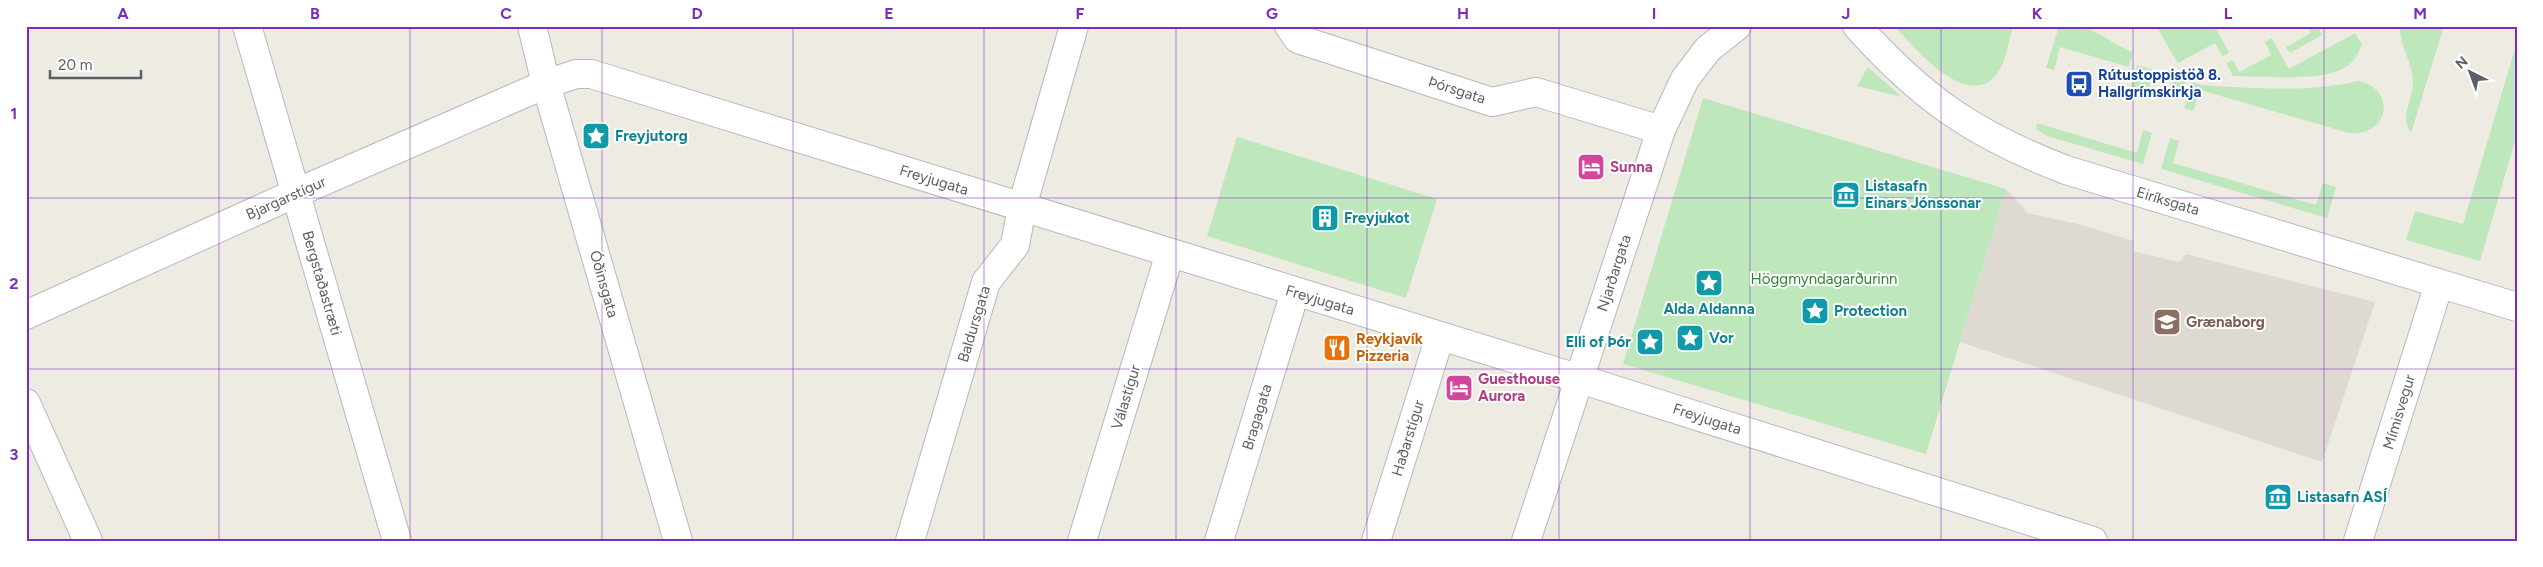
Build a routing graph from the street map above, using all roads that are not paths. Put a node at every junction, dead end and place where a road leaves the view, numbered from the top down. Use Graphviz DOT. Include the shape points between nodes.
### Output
graph roads {
  1 [pos="247,26"];
  2 [pos="532,26"];
  3 [pos="1074,26"];
  4 [pos="1289,26"];
  5 [pos="1737,26"];
  6 [pos="1857,26"];
  7 [pos="546,84"];
  8 [pos="1661,130"];
  9 [pos="296,193"];
  10 [pos="1022,207"];
  11 [pos="1170,253"];
  12 [pos="2439,284"];
  13 [pos="1295,292"];
  14 [pos="2517,307"];
  15 [pos="26,315"];
  16 [pos="1440,336"];
  17 [pos="1580,378"];
  18 [pos="26,403"];
  19 [pos="88,541"];
  20 [pos="397,541"];
  21 [pos="678,541"];
  22 [pos="910,541"];
  23 [pos="1082,541"];
  24 [pos="1219,541"];
  25 [pos="1376,541"];
  26 [pos="1526,541"];
  27 [pos="2093,541"];
  28 [pos="2358,541"];
  1 -- 9 [label="street, Bergstaðastræti"];
  2 -- 7 [label="street, Óðinsgata"];
  3 -- 10 [label="street, Baldursgata"];
  4 -- 8 [label="street, Þórsgata" via="1298,39 1492,102 1536,92"];
  5 -- 8 [label="street, Njarðargata" via="1708,49 1685,78"];
  6 -- 12 [label="street, Eiríksgata" via="1928,96 1978,130 2023,153 2066,170"];
  7 -- 9 [label="street, Bjargarstígur"];
  7 -- 10 [label="street, Freyjugata" via="576,74 591,74"];
  7 -- 21 [label="street, Óðinsgata"];
  8 -- 17 [label="street, Njarðargata"];
  9 -- 15 [label="street, Bjargarstígur"];
  9 -- 20 [label="street, Bergstaðastræti"];
  10 -- 11 [label="street, Freyjugata"];
  10 -- 22 [label="street, Baldursgata" via="1015,245 986,282"];
  11 -- 13 [label="street, Freyjugata"];
  11 -- 23 [label="street, Válastígur"];
  12 -- 14 [label="street, Eiríksgata"];
  12 -- 28 [label="street, Mímisvegur"];
  13 -- 16 [label="street, Freyjugata"];
  13 -- 24 [label="street, Bragagata"];
  16 -- 17 [label="street, Freyjugata"];
  16 -- 25 [label="street, Haðarstígur"];
  17 -- 26 [label="street, Njarðargata"];
  17 -- 27 [label="street, Freyjugata"];
  18 -- 19 [label="street"];
}
